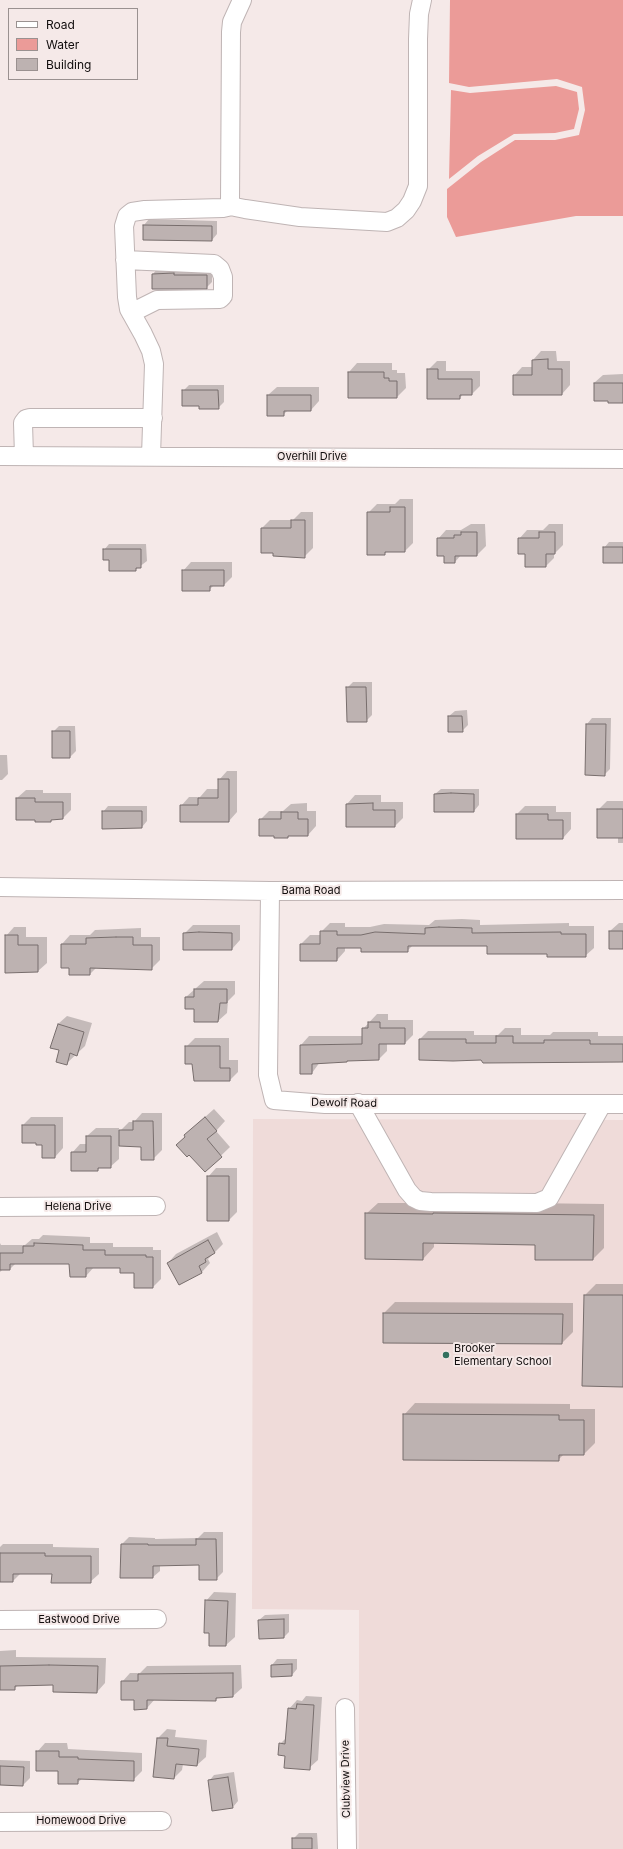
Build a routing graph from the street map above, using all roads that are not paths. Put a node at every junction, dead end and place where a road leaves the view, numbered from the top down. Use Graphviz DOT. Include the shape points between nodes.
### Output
graph roads {
  1 [pos="242,0"];
  2 [pos="422,0"];
  3 [pos="232,206"];
  4 [pos="126,260"];
  5 [pos="131,313"];
  6 [pos="153,418"];
  7 [pos="0,456"];
  8 [pos="24,456"];
  9 [pos="151,456"];
  10 [pos="623,459"];
  11 [pos="0,887"];
  12 [pos="623,890"];
  13 [pos="270,891"];
  14 [pos="358,1103"];
  15 [pos="602,1104"];
  16 [pos="623,1104"];
  17 [pos="156,1206"];
  18 [pos="0,1207"];
  19 [pos="157,1619"];
  20 [pos="0,1620"];
  21 [pos="345,1708"];
  22 [pos="162,1821"];
  23 [pos="0,1822"];
  24 [pos="347,1849"];
  1 -- 3 [label="street" via="232,22 231,32"];
  2 -- 3 [label="street" via="418,14 418,186 406,210 387,222 308,218"];
  3 -- 4 [label="street" via="132,212 124,226"];
  4 -- 5 [label="street" via="127,297"];
  4 -- 5 [label="street" via="214,264 220,269 223,277 223,296 220,299 157,300"];
  5 -- 6 [label="street" via="151,351 154,364"];
  6 -- 8 [label="street" via="26,419 23,423"];
  6 -- 9 [label="street"];
  7 -- 8 [label="street, Overhill Drive"];
  8 -- 9 [label="street, Overhill Drive"];
  9 -- 10 [label="street, Overhill Drive"];
  11 -- 13 [label="street, Bama Road"];
  12 -- 13 [label="street, Bama Road"];
  13 -- 14 [label="street, Dewolf Road" via="268,1075 274,1100 325,1104"];
  14 -- 15 [label="street, Dewolf Road"];
  14 -- 15 [label="street" via="414,1198 431,1202 537,1203 549,1198"];
  15 -- 16 [label="street, Dewolf Road"];
  17 -- 18 [label="street, Helena Drive"];
  19 -- 20 [label="street, Eastwood Drive"];
  21 -- 24 [label="street, Clubview Drive"];
  22 -- 23 [label="street, Homewood Drive"];
}
